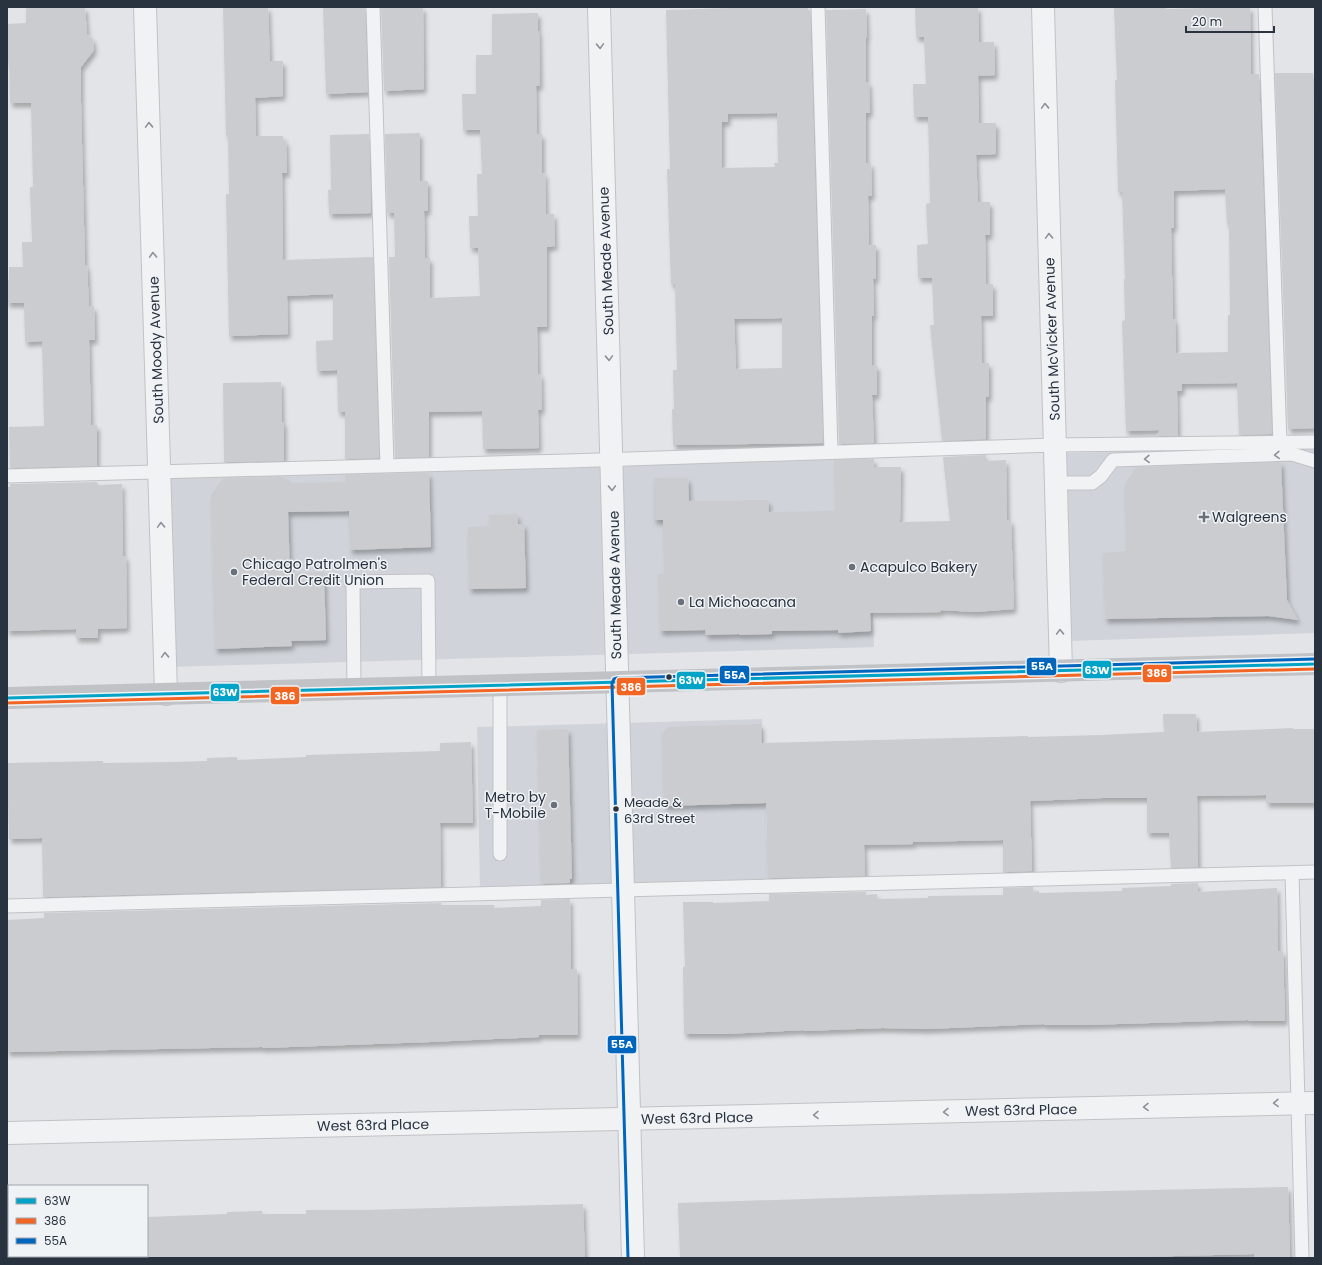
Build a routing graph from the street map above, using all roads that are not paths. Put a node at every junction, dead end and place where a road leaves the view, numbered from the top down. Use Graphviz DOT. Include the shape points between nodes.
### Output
graph roads {
  1 [pos="145,7"];
  2 [pos="373,7"];
  3 [pos="599,7"];
  4 [pos="818,7"];
  5 [pos="1043,7"];
  6 [pos="1266,7"];
  7 [pos="1315,442"];
  8 [pos="1280,443"];
  9 [pos="1055,445"];
  10 [pos="831,452"];
  11 [pos="611,459"];
  12 [pos="1315,460"];
  13 [pos="387,466"];
  14 [pos="159,472"];
  15 [pos="7,476"];
  16 [pos="1056,483"];
  17 [pos="1315,664"];
  18 [pos="1061,671"];
  19 [pos="617,683"];
  20 [pos="500,686"];
  21 [pos="429,687"];
  22 [pos="354,689"];
  23 [pos="166,694"];
  24 [pos="7,698"];
  25 [pos="500,854"];
  26 [pos="1315,872"];
  27 [pos="1292,873"];
  28 [pos="623,889"];
  29 [pos="7,906"];
  30 [pos="1307,1103"];
  31 [pos="629,1120"];
  32 [pos="7,1133"];
  33 [pos="633,1258"];
  34 [pos="1302,1258"];
  14 -- 1 [label="street, South Moody Avenue, one-way"];
  2 -- 13 [label="lane"];
  3 -- 11 [label="street, South Meade Avenue, one-way"];
  4 -- 10 [label="lane"];
  9 -- 5 [label="street, South McVicker Avenue, one-way"];
  6 -- 8 [label="lane"];
  7 -- 8 [label="lane"];
  8 -- 9 [label="lane"];
  9 -- 10 [label="lane"];
  9 -- 16 [label="street, South McVicker Avenue"];
  10 -- 11 [label="lane"];
  11 -- 13 [label="lane"];
  11 -- 19 [label="street, South Meade Avenue, one-way"];
  12 -- 16 [label="lane, one-way" via="1292,454 1113,460 1092,482"];
  13 -- 14 [label="lane"];
  14 -- 15 [label="lane"];
  23 -- 14 [label="street, South Moody Avenue, one-way"];
  18 -- 16 [label="street, South McVicker Avenue, one-way"];
  17 -- 18 [label="main road"];
  18 -- 19 [label="main road"];
  19 -- 20 [label="main road"];
  19 -- 28 [label="street, South Meade Avenue"];
  20 -- 21 [label="main road"];
  20 -- 25 [label="lane"];
  21 -- 22 [label="main road"];
  21 -- 22 [label="lane" via="428,581 353,582"];
  22 -- 23 [label="main road"];
  23 -- 24 [label="main road"];
  26 -- 27 [label="lane"];
  27 -- 28 [label="lane"];
  27 -- 30 [label="lane"];
  28 -- 29 [label="lane"];
  28 -- 31 [label="street, South Meade Avenue"];
  30 -- 31 [label="street, West 63rd Place, one-way"];
  30 -- 34 [label="lane"];
  31 -- 32 [label="street, West 63rd Place"];
  31 -- 33 [label="street, South Meade Avenue"];
}
